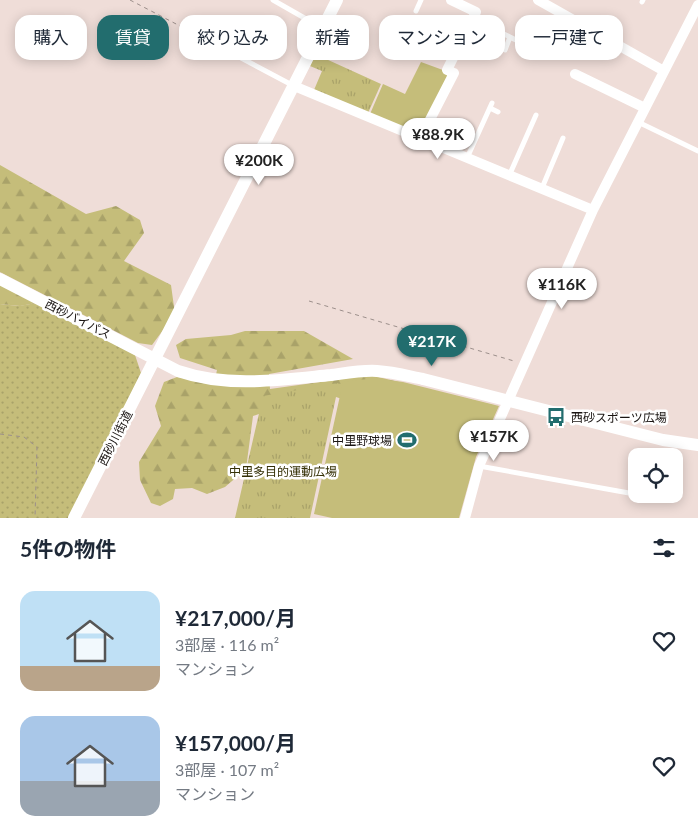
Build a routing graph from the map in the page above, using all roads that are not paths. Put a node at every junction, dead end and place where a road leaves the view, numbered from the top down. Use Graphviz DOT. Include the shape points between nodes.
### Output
graph roads {
  1 [pos="273,0"];
  2 [pos="337,0"];
  3 [pos="421,0"];
  4 [pos="538,0"];
  5 [pos="456,1"];
  6 [pos="698,5"];
  7 [pos="416,11"];
  8 [pos="300,15"];
  9 [pos="330,15"];
  10 [pos="474,15"];
  11 [pos="505,35"];
  12 [pos="510,37"];
  13 [pos="515,39"];
  14 [pos="505,50"];
  15 [pos="245,60"];
  16 [pos="307,60"];
  17 [pos="452,60"];
  18 [pos="664,71"];
  19 [pos="576,74"];
  20 [pos="294,86"];
  21 [pos="645,108"];
  22 [pos="498,112"];
  23 [pos="536,115"];
  24 [pos="638,122"];
  25 [pos="563,138"];
  26 [pos="420,139"];
  27 [pos="698,151"];
  28 [pos="467,158"];
  29 [pos="509,176"];
  30 [pos="541,189"];
  31 [pos="593,210"];
  32 [pos="0,278"];
  33 [pos="155,359"];
  34 [pos="508,401"];
  35 [pos="698,445"];
  36 [pos="479,466"];
  37 [pos="628,493"];
  38 [pos="74,518"];
  39 [pos="465,518"];
  1 -- 8 [label="lane"];
  2 -- 9 [label="street, 西砂川街道"];
  3 -- 7 [label="lane"];
  4 -- 18 [label="street"];
  5 -- 10 [label="street" via="476,12"];
  6 -- 18 [label="street"];
  11 -- 12 [label="lane"];
  12 -- 13 [label="lane"];
  12 -- 14 [label="lane"];
  15 -- 20 [label="lane"];
  16 -- 20 [label="street, 西砂川街道"];
  17 -- 26 [label="street" via="447,70 454,73"];
  18 -- 21 [label="street"];
  19 -- 21 [label="street" via="592,78"];
  20 -- 26 [label="street"];
  20 -- 33 [label="street, 西砂川街道"];
  21 -- 24 [label="street"];
  22 -- 28 [label="lane" via="491,106"];
  23 -- 29 [label="lane"];
  24 -- 27 [label="lane"];
  24 -- 31 [label="street"];
  25 -- 30 [label="lane"];
  26 -- 28 [label="street"];
  28 -- 29 [label="street"];
  29 -- 30 [label="street"];
  30 -- 31 [label="street"];
  31 -- 34 [label="street"];
  32 -- 33 [label="street, 西砂バイパス"];
  33 -- 34 [label="street, 西砂バイパス" via="188,374 221,382 265,382 363,371 389,372"];
  33 -- 38 [label="street, 西砂川街道"];
  34 -- 35 [label="street, 西砂バイパス" via="663,440"];
  34 -- 36 [label="street"];
  36 -- 37 [label="lane"];
  36 -- 39 [label="street"];
}
